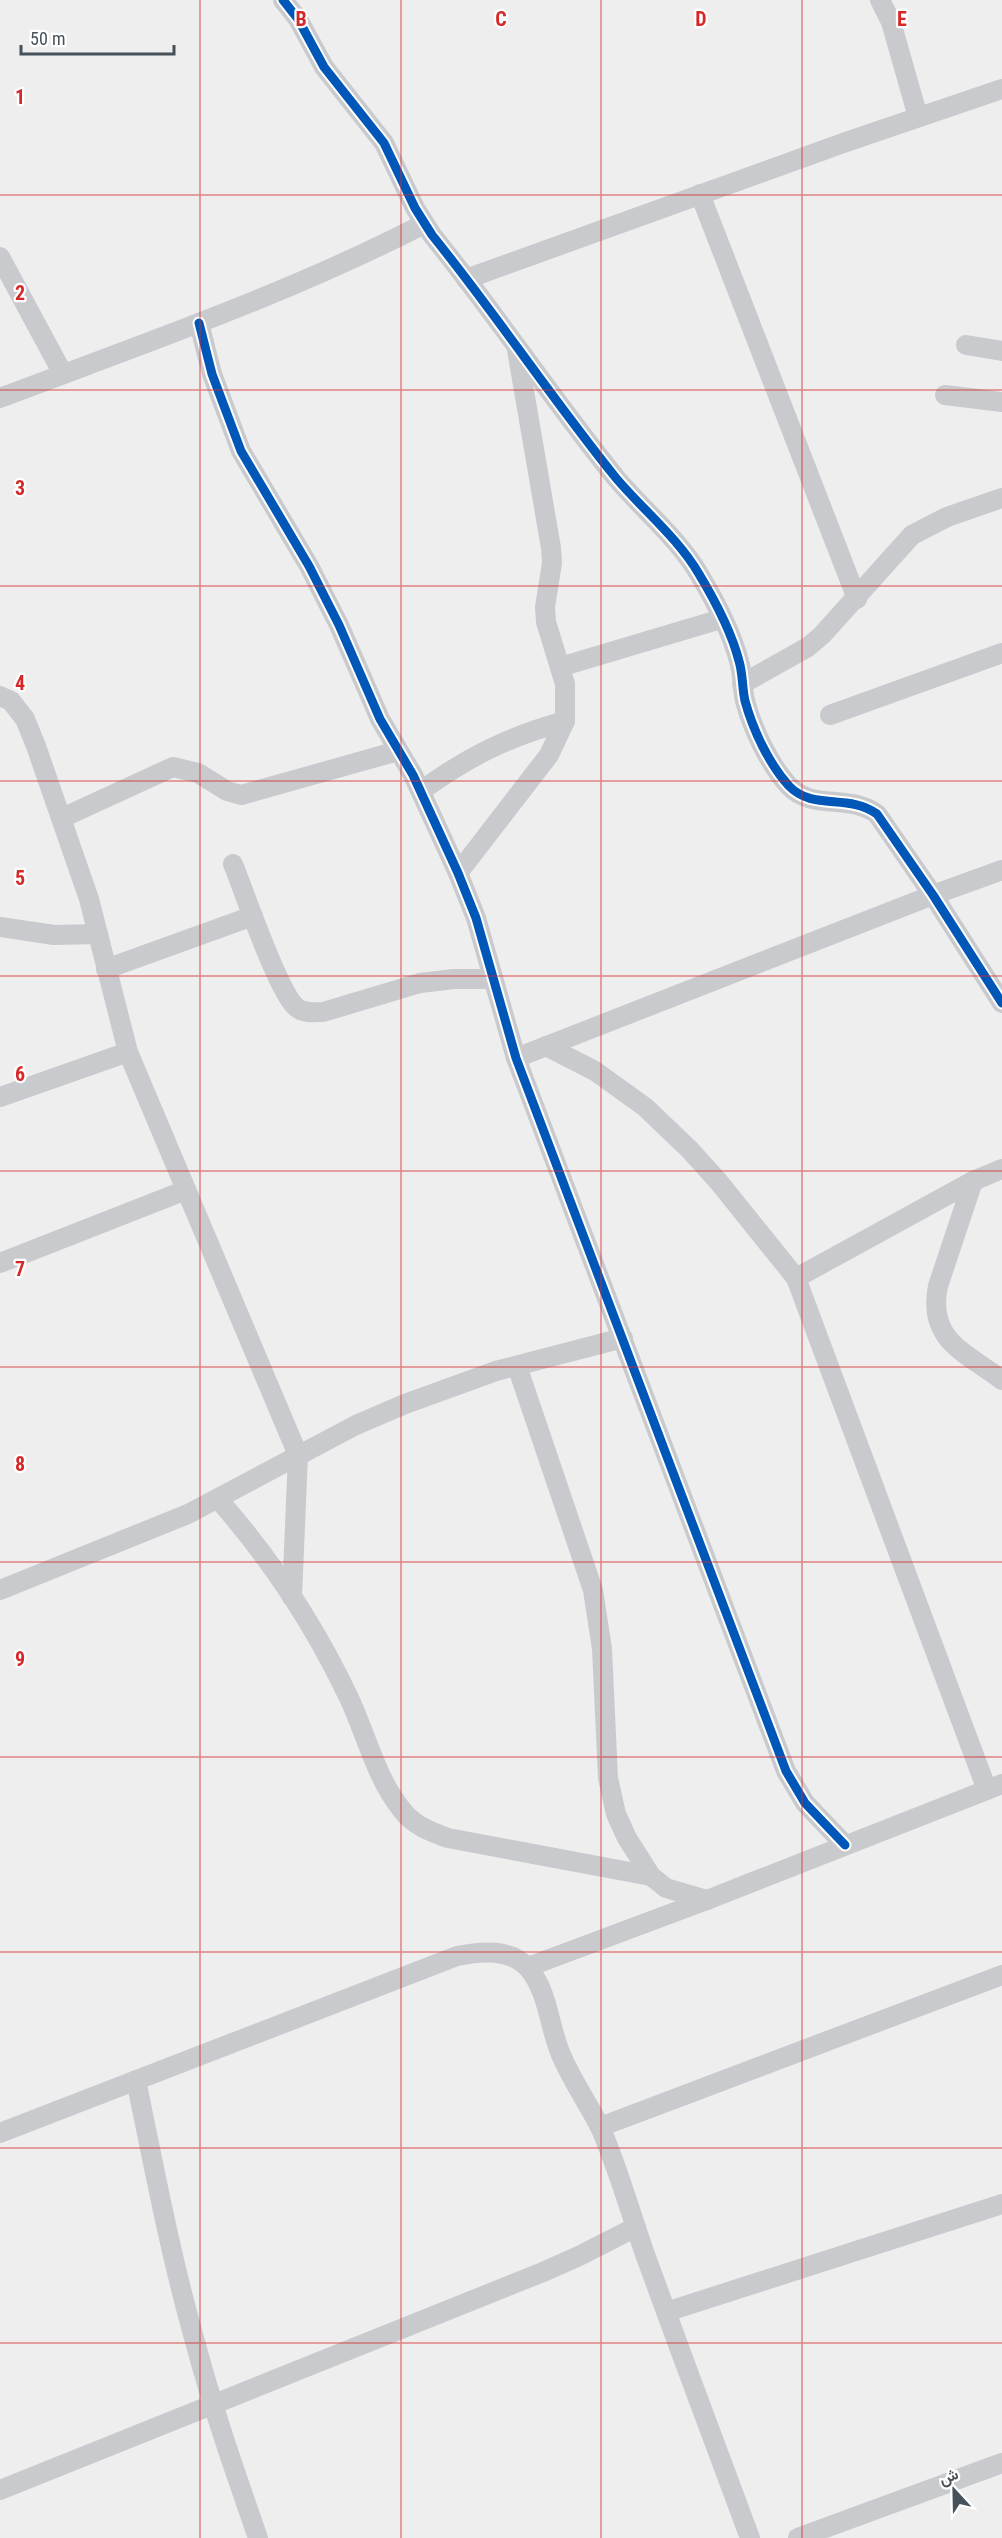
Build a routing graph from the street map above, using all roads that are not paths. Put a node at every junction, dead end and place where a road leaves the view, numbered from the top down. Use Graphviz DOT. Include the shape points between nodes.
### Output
graph roads {
  1 [pos="284,0"];
  2 [pos="880,0"];
  3 [pos="1002,88"];
  4 [pos="918,117"];
  5 [pos="700,195"];
  6 [pos="424,224"];
  7 [pos="0,257"];
  8 [pos="466,279"];
  9 [pos="199,323"];
  10 [pos="516,345"];
  11 [pos="966,345"];
  12 [pos="1002,351"];
  13 [pos="63,374"];
  14 [pos="945,395"];
  15 [pos="0,398"];
  16 [pos="1002,402"];
  17 [pos="1002,498"];
  18 [pos="857,599"];
  19 [pos="721,619"];
  20 [pos="1002,653"];
  21 [pos="560,667"];
  22 [pos="742,684"];
  23 [pos="0,696"];
  24 [pos="830,716"];
  25 [pos="566,721"];
  26 [pos="398,751"];
  27 [pos="421,790"];
  28 [pos="62,818"];
  29 [pos="234,864"];
  30 [pos="1002,870"];
  31 [pos="458,873"];
  32 [pos="933,895"];
  33 [pos="253,916"];
  34 [pos="0,927"];
  35 [pos="98,934"];
  36 [pos="106,969"];
  37 [pos="493,979"];
  38 [pos="1002,1003"];
  39 [pos="546,1046"];
  40 [pos="128,1052"];
  41 [pos="516,1058"];
  42 [pos="0,1097"];
  43 [pos="1002,1169"];
  44 [pos="973,1181"];
  45 [pos="186,1191"];
  46 [pos="0,1263"];
  47 [pos="796,1278"];
  48 [pos="623,1338"];
  49 [pos="517,1366"];
  50 [pos="1002,1380"];
  51 [pos="298,1455"];
  52 [pos="218,1499"];
  53 [pos="0,1590"];
  54 [pos="292,1597"];
  55 [pos="995,1787"];
  56 [pos="845,1845"];
  57 [pos="651,1876"];
  58 [pos="707,1900"];
  59 [pos="528,1967"];
  60 [pos="1002,1975"];
  61 [pos="136,2080"];
  62 [pos="600,2127"];
  63 [pos="0,2133"];
  64 [pos="1002,2204"];
  65 [pos="636,2227"];
  66 [pos="666,2312"];
  67 [pos="213,2406"];
  68 [pos="1002,2463"];
  69 [pos="0,2490"];
  70 [pos="258,2538"];
  71 [pos="750,2538"];
  72 [pos="798,2538"];
  1 -- 6 [label="street" via="324,67 384,143"];
  2 -- 4 [label="street" via="891,22"];
  3 -- 4 [label="street"];
  4 -- 5 [label="street"];
  5 -- 8 [label="street"];
  5 -- 18 [label="street"];
  6 -- 8 [label="street"];
  6 -- 9 [label="street"];
  7 -- 13 [label="street"];
  8 -- 10 [label="street"];
  9 -- 13 [label="street"];
  9 -- 26 [label="street" via="212,374 241,451 309,566"];
  10 -- 19 [label="street" via="617,478 691,560"];
  10 -- 21 [label="street" via="552,563 546,622"];
  11 -- 12 [label="street"];
  13 -- 15 [label="street"];
  14 -- 16 [label="street"];
  17 -- 18 [label="street" via="947,517 912,535"];
  18 -- 22 [label="street" via="808,647"];
  19 -- 21 [label="street"];
  19 -- 22 [label="street" via="737,653"];
  20 -- 24 [label="street"];
  21 -- 25 [label="street" via="565,684"];
  22 -- 32 [label="street" via="759,737 791,788 822,802 854,803 877,814"];
  23 -- 28 [label="street" via="11,701 25,719"];
  25 -- 27 [label="street" via="489,747"];
  25 -- 31 [label="street" via="549,755"];
  26 -- 27 [label="street"];
  26 -- 28 [label="street" via="241,795 198,773 173,767"];
  27 -- 31 [label="street"];
  28 -- 35 [label="street"];
  29 -- 33 [label="street"];
  30 -- 32 [label="street"];
  31 -- 37 [label="street"];
  32 -- 38 [label="street"];
  32 -- 39 [label="street"];
  33 -- 36 [label="street"];
  33 -- 37 [label="street" via="289,998 296,1008 307,1012 323,1012 420,983"];
  34 -- 35 [label="street" via="54,935"];
  35 -- 36 [label="street"];
  36 -- 40 [label="street"];
  37 -- 41 [label="street"];
  39 -- 41 [label="street"];
  39 -- 47 [label="street" via="595,1071 660,1121 718,1180"];
  40 -- 42 [label="street"];
  40 -- 45 [label="street"];
  41 -- 48 [label="street"];
  43 -- 44 [label="street"];
  44 -- 47 [label="street"];
  44 -- 50 [label="street" via="938,1286 935,1318 950,1341"];
  45 -- 46 [label="street"];
  45 -- 51 [label="street"];
  47 -- 55 [label="street"];
  48 -- 49 [label="street"];
  48 -- 56 [label="street" via="786,1771 805,1803"];
  49 -- 51 [label="street" via="395,1408"];
  49 -- 57 [label="street" via="593,1590 602,1649 608,1778 616,1814"];
  51 -- 52 [label="street"];
  51 -- 54 [label="street"];
  52 -- 53 [label="street"];
  52 -- 54 [label="street" via="261,1550"];
  54 -- 57 [label="street" via="349,1698 389,1790 402,1811 425,1830 477,1845"];
  55 -- 56 [label="street"];
  56 -- 58 [label="street"];
  57 -- 58 [label="street" via="666,1888"];
  58 -- 59 [label="street"];
  59 -- 61 [label="street" via="498,1952 457,1956"];
  59 -- 62 [label="street" via="538,1982 563,2060"];
  60 -- 62 [label="street"];
  61 -- 63 [label="street"];
  61 -- 67 [label="street" via="176,2271"];
  62 -- 65 [label="street"];
  64 -- 66 [label="street"];
  65 -- 66 [label="street"];
  65 -- 67 [label="street" via="552,2268"];
  66 -- 71 [label="street"];
  67 -- 69 [label="street"];
  67 -- 70 [label="street"];
  68 -- 72 [label="street"];
}
